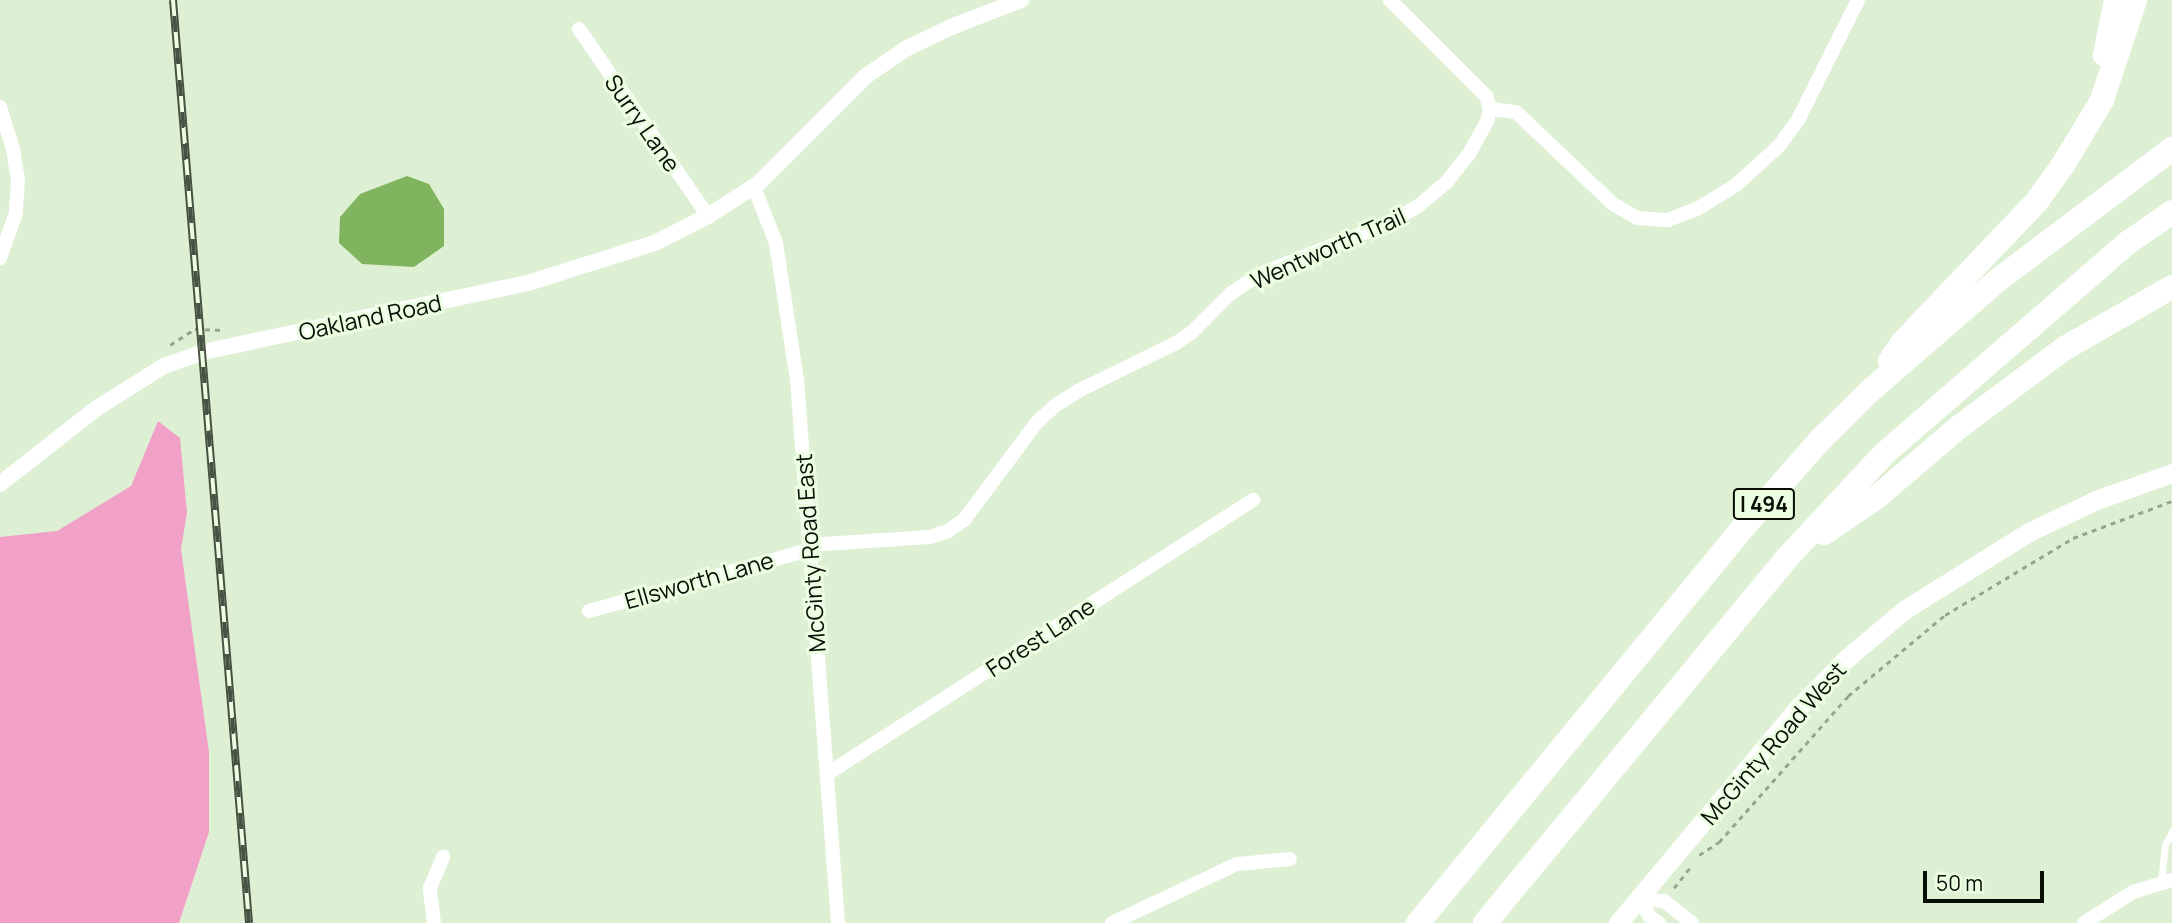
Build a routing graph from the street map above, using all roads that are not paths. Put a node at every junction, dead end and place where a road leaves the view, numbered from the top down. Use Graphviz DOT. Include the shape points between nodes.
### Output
graph roads {
  1 [pos="1390,0"];
  2 [pos="1858,0"];
  3 [pos="2116,0"];
  4 [pos="2135,0"];
  5 [pos="1014,1"];
  6 [pos="579,29"];
  7 [pos="0,107"];
  8 [pos="1490,110"];
  9 [pos="2172,149"];
  10 [pos="2056,175"];
  11 [pos="757,185"];
  12 [pos="2172,212"];
  13 [pos="708,216"];
  14 [pos="0,258"];
  15 [pos="2172,287"];
  16 [pos="1871,390"];
  17 [pos="2172,473"];
  18 [pos="0,484"];
  19 [pos="1253,500"];
  20 [pos="809,547"];
  21 [pos="1786,559"];
  22 [pos="590,611"];
  23 [pos="827,774"];
  24 [pos="2172,831"];
  25 [pos="443,857"];
  26 [pos="1290,859"];
  27 [pos="2166,881"];
  28 [pos="1640,899"];
  29 [pos="434,923"];
  30 [pos="838,923"];
  31 [pos="1112,923"];
  32 [pos="1418,923"];
  33 [pos="1485,923"];
  34 [pos="1618,923"];
  35 [pos="1659,923"];
  36 [pos="1692,923"];
  37 [pos="2084,923"];
  1 -- 8 [label="street" via="1486,96"];
  2 -- 8 [label="street" via="1798,120 1779,146 1736,185 1668,220 1637,218 1613,204 1516,112"];
  3 -- 10 [label="highway" via="2090,103"];
  4 -- 10 [label="highway" via="2102,100"];
  5 -- 11 [label="street" via="907,48 866,76"];
  6 -- 13 [label="street, Surry Lane"];
  7 -- 14 [label="street" via="18,181 16,213"];
  8 -- 20 [label="street, Wentworth Trail" via="1469,154 1446,183 1417,207 1260,274 1230,294 1176,343 1056,405 1037,422 964,520 930,537"];
  9 -- 16 [label="highway, I 494" via="1998,280"];
  10 -- 16 [label="highway" via="2004,238 1902,343"];
  11 -- 13 [label="street, Oakland Road"];
  11 -- 20 [label="street, McGinty Road East" via="776,243 797,380"];
  12 -- 21 [label="highway, I 494" via="2129,242 1885,453"];
  13 -- 18 [label="street, Oakland Road" via="625,254 531,282 202,352 163,366 97,408"];
  15 -- 21 [label="highway" via="2066,348 1959,427 1877,497"];
  16 -- 32 [label="highway, I 494" via="1741,530"];
  17 -- 28 [label="main road, McGinty Road West" via="2096,500 2029,532 1905,611 1847,658 1796,710"];
  19 -- 23 [label="street, Forest Lane"];
  20 -- 22 [label="street, Ellsworth Lane"];
  20 -- 23 [label="street, McGinty Road East"];
  21 -- 33 [label="highway, I 494"];
  23 -- 30 [label="street, McGinty Road East"];
  24 -- 27 [label="lane" via="2165,845"];
  25 -- 29 [label="street" via="430,888"];
  26 -- 31 [label="street" via="1237,864"];
  27 -- 37 [label="street" via="2133,892"];
  28 -- 34 [label="main road, McGinty Road West"];
  28 -- 35 [label="street"];
  28 -- 36 [label="street" via="1664,901"];
}
